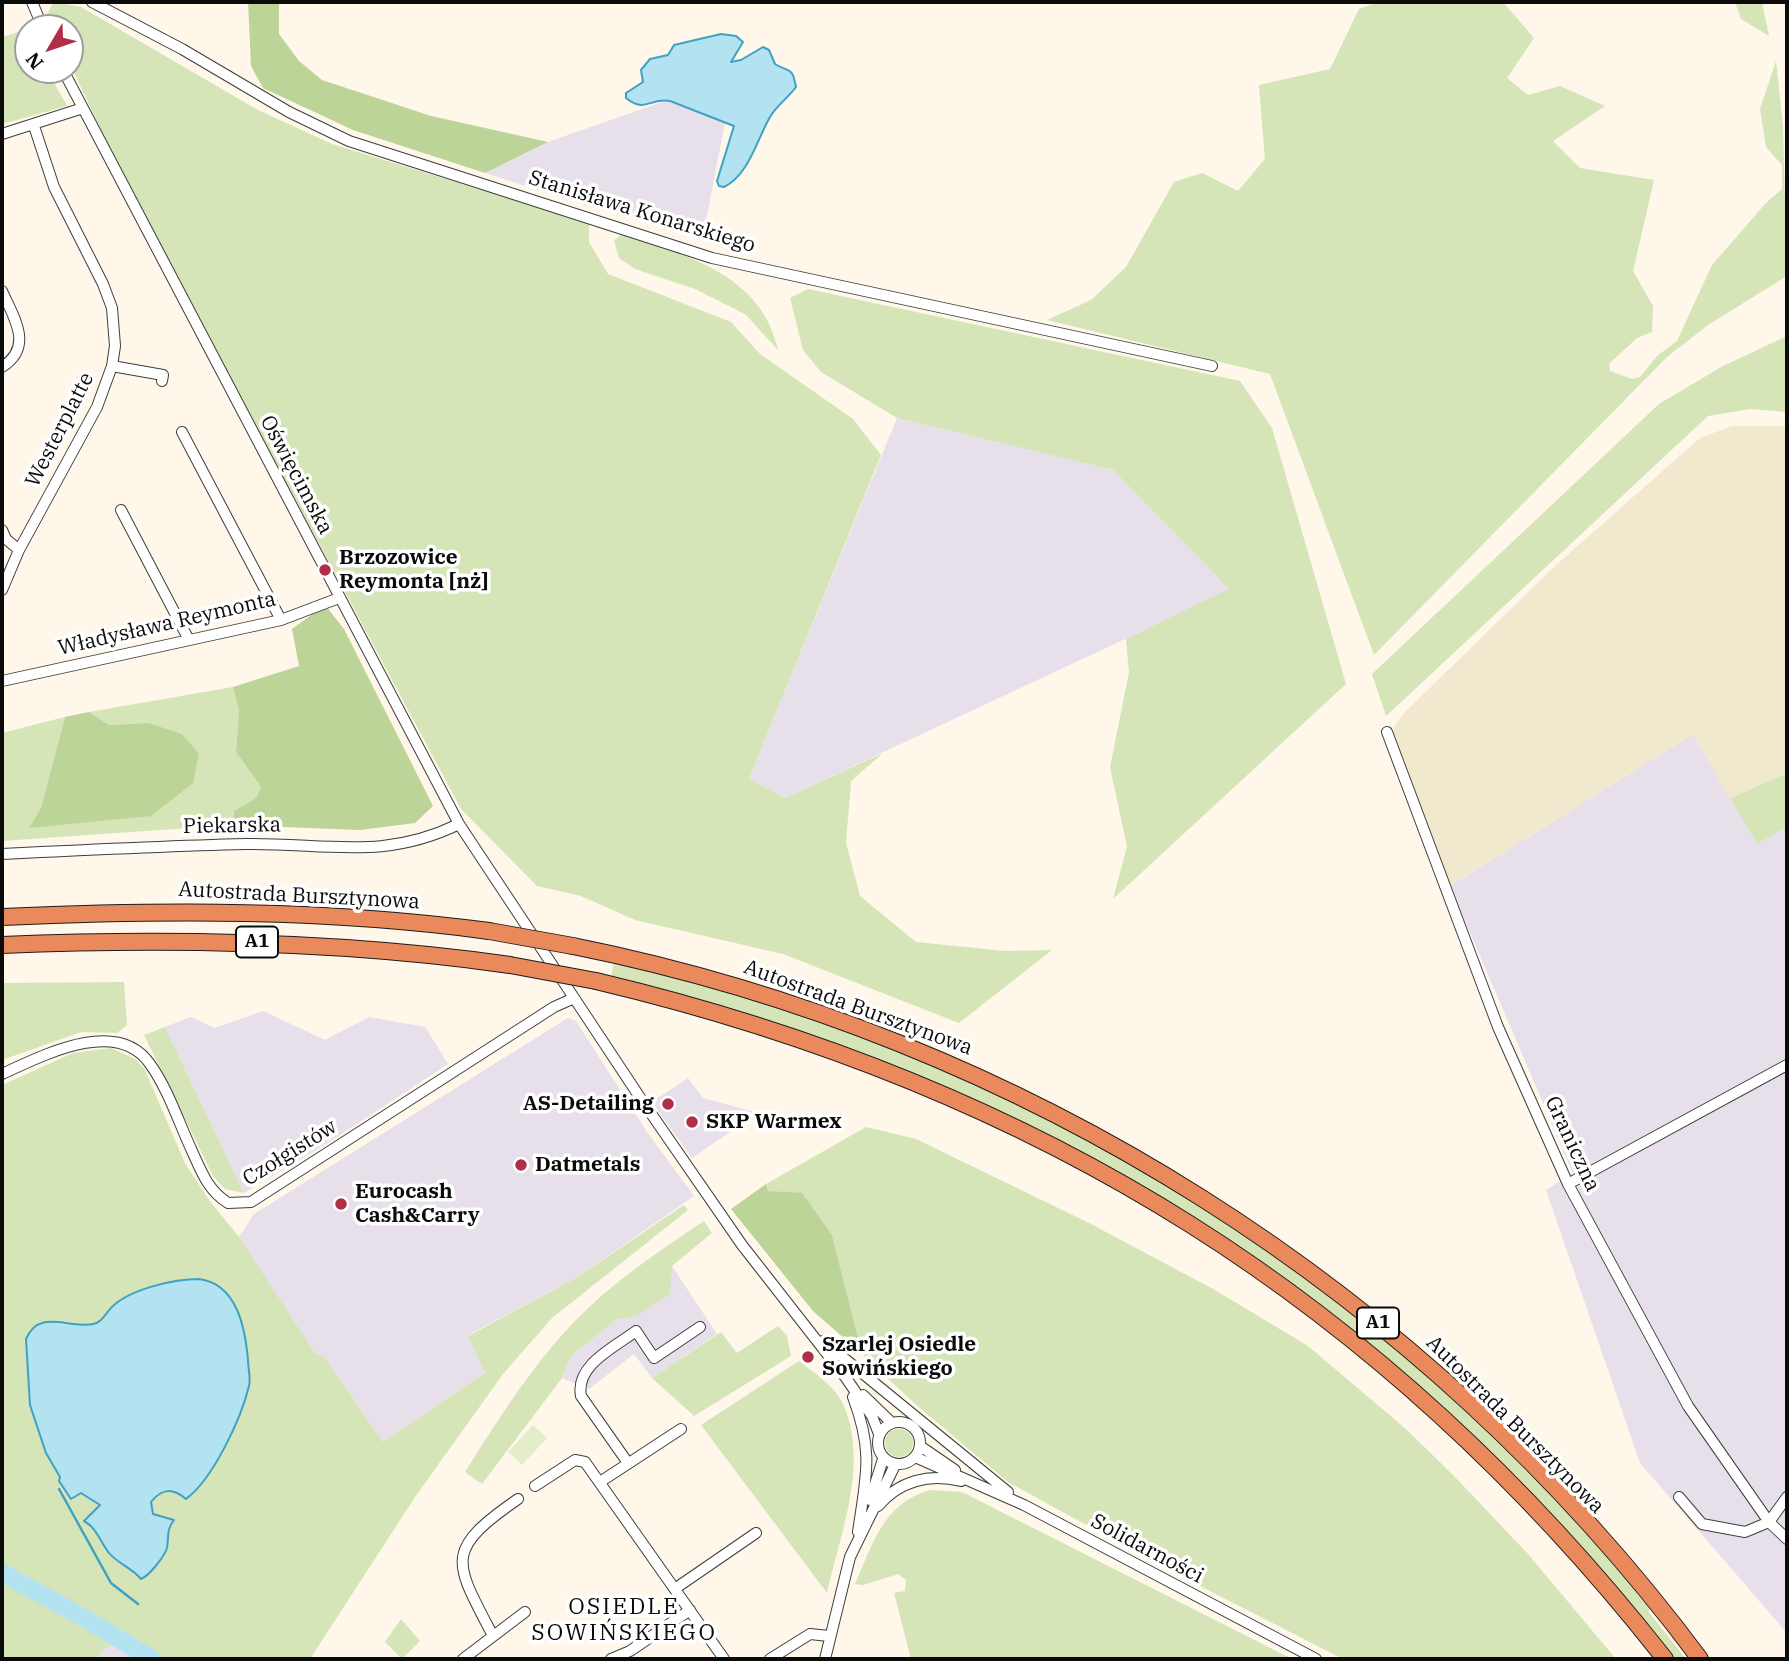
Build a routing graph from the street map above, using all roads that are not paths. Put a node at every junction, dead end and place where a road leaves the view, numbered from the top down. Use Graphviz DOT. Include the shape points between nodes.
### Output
graph roads {
  1 [pos="92,2"];
  2 [pos="70,84"];
  3 [pos="83,108"];
  4 [pos="34,126"];
  5 [pos="2,134"];
  6 [pos="2,291"];
  7 [pos="112,366"];
  8 [pos="1212,366"];
  9 [pos="2,367"];
  10 [pos="162,381"];
  11 [pos="182,432"];
  12 [pos="121,510"];
  13 [pos="2,530"];
  14 [pos="19,550"];
  15 [pos="2,590"];
  16 [pos="340,598"];
  17 [pos="281,620"];
  18 [pos="188,640"];
  19 [pos="2,681"];
  20 [pos="1387,732"];
  21 [pos="459,824"];
  22 [pos="2,854"];
  23 [pos="2,917"];
  24 [pos="2,945"];
  25 [pos="572,999"];
  26 [pos="1787,1065"];
  27 [pos="2,1074"];
  28 [pos="1568,1184"];
  29 [pos="804,1325"];
  30 [pos="701,1327"];
  31 [pos="846,1378"];
  32 [pos="892,1423"];
  33 [pos="681,1429"];
  34 [pos="879,1434"];
  35 [pos="918,1452"];
  36 [pos="883,1459"];
  37 [pos="628,1463"];
  38 [pos="895,1465"];
  39 [pos="600,1482"];
  40 [pos="535,1486"];
  41 [pos="999,1493"];
  42 [pos="1679,1497"];
  43 [pos="1787,1497"];
  44 [pos="518,1499"];
  45 [pos="1024,1505"];
  46 [pos="1769,1522"];
  47 [pos="756,1532"];
  48 [pos="1787,1539"];
  49 [pos="856,1541"];
  50 [pos="676,1588"];
  51 [pos="690,1610"];
  52 [pos="525,1612"];
  53 [pos="493,1636"];
  54 [pos="829,1636"];
  55 [pos="463,1659"];
  56 [pos="611,1659"];
  57 [pos="724,1659"];
  58 [pos="770,1659"];
  59 [pos="825,1659"];
  60 [pos="1316,1659"];
  61 [pos="1665,1659"];
  62 [pos="1700,1659"];
  1 -- 8 [label="street, Stanisława Konarskiego" via="289,113 349,141 712,258"];
  2 -- 3 [label="street, Oświęcimska"];
  3 -- 4 [label="street"];
  3 -- 16 [label="street, Oświęcimska"];
  4 -- 5 [label="street"];
  4 -- 7 [label="street, Westerplatte" via="54,187 112,308"];
  6 -- 9 [label="street" via="21,343 16,356"];
  7 -- 10 [label="street" via="163,375"];
  7 -- 14 [label="street, Westerplatte" via="97,407"];
  11 -- 17 [label="street"];
  12 -- 18 [label="street"];
  13 -- 14 [label="street"];
  14 -- 15 [label="street, Westerplatte"];
  16 -- 17 [label="street, Władysława Reymonta"];
  16 -- 21 [label="street, Oświęcimska"];
  17 -- 18 [label="street, Władysława Reymonta"];
  18 -- 19 [label="street, Władysława Reymonta"];
  20 -- 28 [label="street, Graniczna" via="1498,1027"];
  21 -- 22 [label="street, Piekarska" via="430,839 393,847 248,844"];
  21 -- 25 [label="street, Oświęcimska"];
  23 -- 62 [label="highway, Autostrada Bursztynowa / A1, bridge" via="305,913 489,931 715,979 809,1008 989,1080 1078,1124 1196,1193 1371,1317 1478,1412 1555,1489"];
  24 -- 61 [label="highway, Autostrada Bursztynowa / A1, bridge" via="299,943 510,965 596,981 765,1026 887,1069 1056,1147 1175,1214 1349,1336 1521,1493"];
  25 -- 27 [label="street, Czołgistów" via="251,1202 228,1203 208,1185 151,1065 132,1047 89,1043 41,1056"];
  25 -- 29 [label="street, Oświęcimska" via="742,1245"];
  26 -- 28 [label="street"];
  28 -- 46 [label="street, Graniczna" via="1688,1406"];
  29 -- 31 [label="street"];
  29 -- 45 [label="street"];
  30 -- 37 [label="street" via="654,1358 636,1331 584,1372 581,1396"];
  31 -- 32 [label="street"];
  31 -- 34 [label="street"];
  31 -- 49 [label="street" via="862,1420 869,1472"];
  32 -- 34 [label="street"];
  32 -- 35 [label="street" via="913,1427"];
  33 -- 37 [label="street"];
  34 -- 36 [label="street" via="877,1447"];
  35 -- 38 [label="street" via="904,1464"];
  35 -- 41 [label="street, Solidarności"];
  36 -- 38 [label="street"];
  36 -- 49 [label="street"];
  37 -- 39 [label="street"];
  38 -- 49 [label="street"];
  39 -- 40 [label="street" via="580,1460"];
  39 -- 50 [label="street"];
  41 -- 45 [label="street, Solidarności"];
  41 -- 49 [label="street" via="943,1477 905,1484 878,1506"];
  42 -- 46 [label="street" via="1702,1524 1745,1532"];
  43 -- 46 [label="street"];
  44 -- 53 [label="street" via="483,1523 463,1549 464,1578"];
  45 -- 60 [label="street, Solidarności"];
  46 -- 48 [label="street, Graniczna"];
  47 -- 50 [label="street"];
  49 -- 54 [label="street"];
  50 -- 51 [label="street"];
  51 -- 56 [label="street"];
  51 -- 57 [label="street"];
  52 -- 53 [label="street"];
  53 -- 55 [label="street"];
  54 -- 58 [label="street" via="810,1634"];
  54 -- 59 [label="street"];
}
